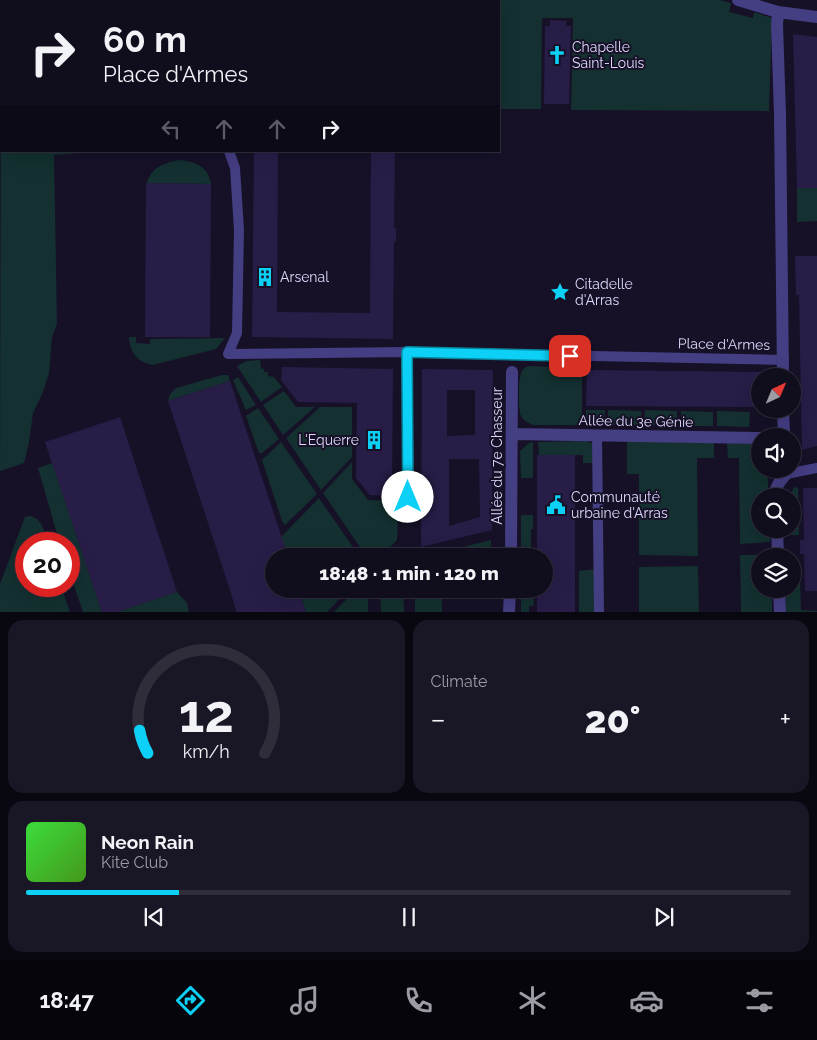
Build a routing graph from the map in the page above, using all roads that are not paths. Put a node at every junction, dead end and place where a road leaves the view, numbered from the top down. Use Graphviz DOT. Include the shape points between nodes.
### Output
graph roads {
  1 [pos="738,0"];
  2 [pos="778,12"];
  3 [pos="817,17"];
  4 [pos="229,152"];
  5 [pos="407,352"];
  6 [pos="512,355"];
  7 [pos="784,360"];
  8 [pos="784,368"];
  9 [pos="512,372"];
  10 [pos="512,434"];
  11 [pos="597,436"];
  12 [pos="751,438"];
  13 [pos="817,468"];
  14 [pos="801,470"];
  15 [pos="408,497"];
  16 [pos="510,548"];
  17 [pos="510,598"];
  18 [pos="779,598"];
  19 [pos="509,612"];
  20 [pos="599,612"];
  21 [pos="780,612"];
  1 -- 2 [label="street"];
  2 -- 3 [label="street"];
  2 -- 7 [label="street, Place d'Armes"];
  4 -- 5 [label="lane, Place d'Armes" via="235,168 239,230 237,333 228,354"];
  5 -- 6 [label="lane, Place d'Armes"];
  5 -- 15 [label="lane"];
  6 -- 7 [label="lane, Place d'Armes"];
  6 -- 9 [label="lane, Allée du 7e Chasseur"];
  7 -- 8 [label="street"];
  9 -- 10 [label="street, Allée du 7e Chasseur"];
  10 -- 11 [label="street, Allée du 3e Génie"];
  10 -- 16 [label="street, Allée du 7e Chasseur"];
  11 -- 12 [label="street, Allée du 3e Génie"];
  11 -- 20 [label="lane"];
  13 -- 14 [label="lane"];
  17 -- 19 [label="street"];
  18 -- 21 [label="street"];
}
